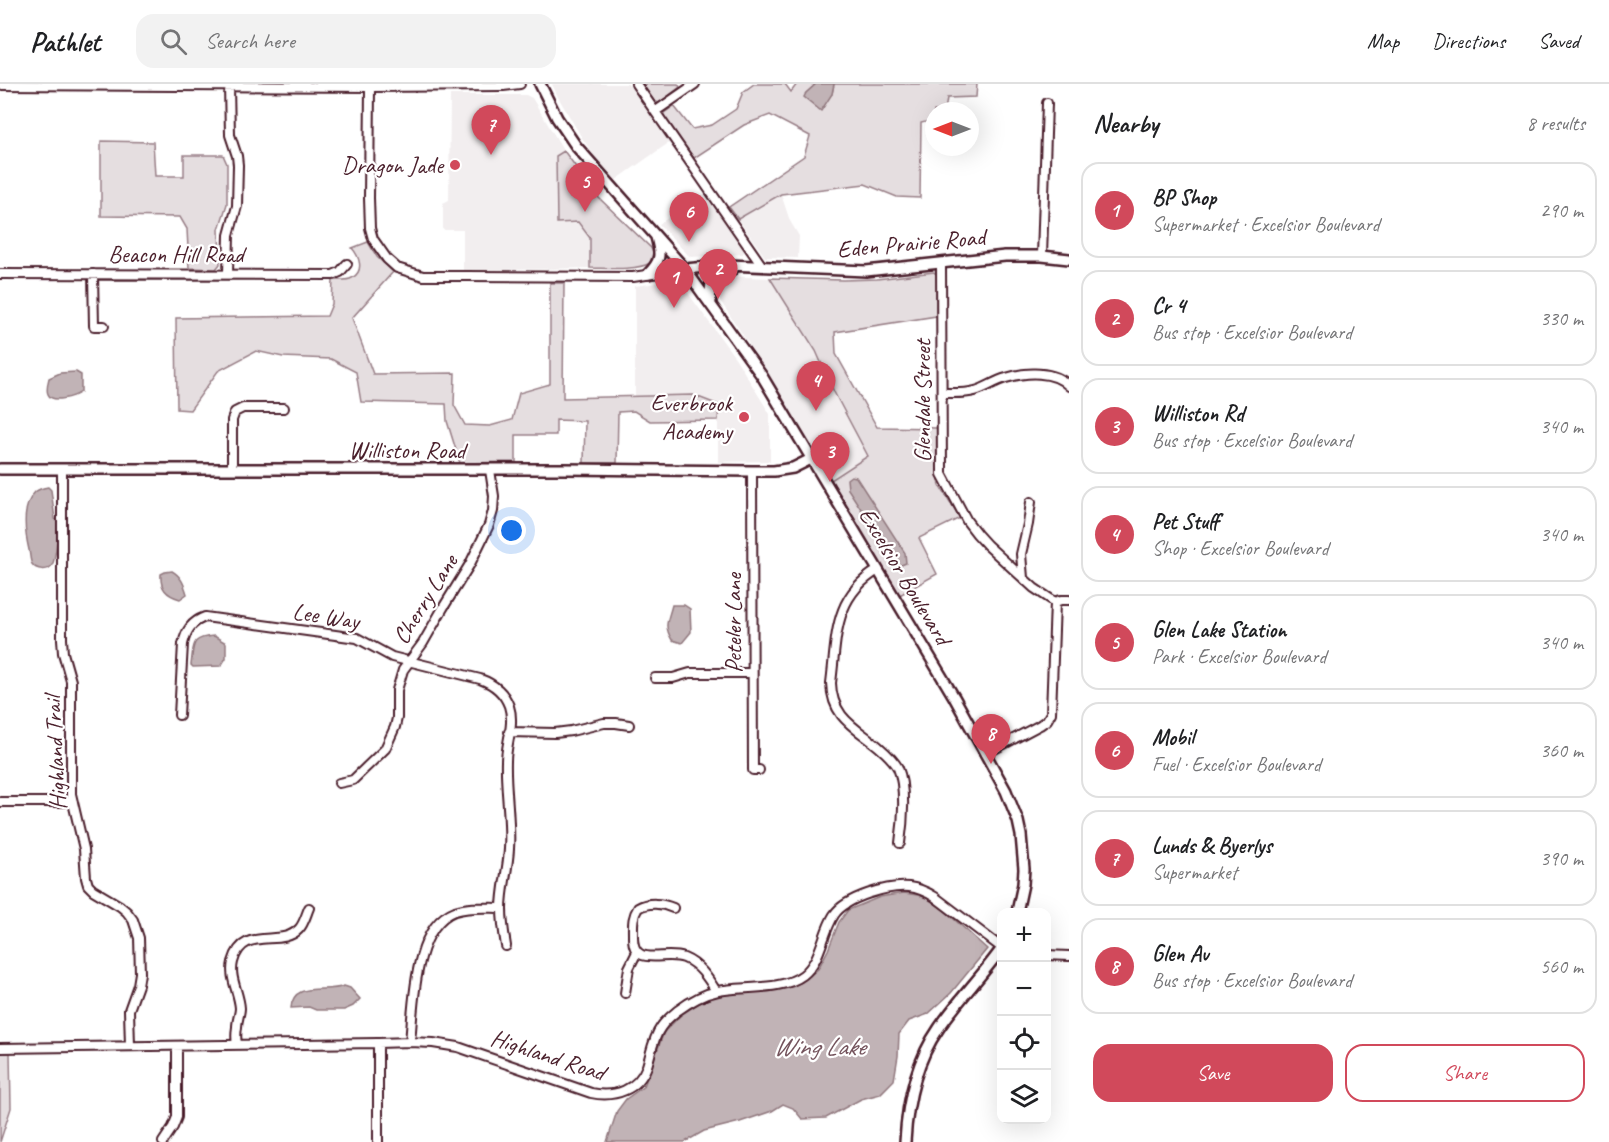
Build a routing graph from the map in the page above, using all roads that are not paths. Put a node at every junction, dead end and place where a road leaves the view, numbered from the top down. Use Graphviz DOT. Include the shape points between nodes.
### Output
graph roads {
  1 [pos="520,84"];
  2 [pos="540,84"];
  3 [pos="636,84"];
  4 [pos="695,84"];
  5 [pos="0,85"];
  6 [pos="74,85"];
  7 [pos="229,86"];
  8 [pos="370,87"];
  9 [pos="1047,103"];
  10 [pos="656,111"];
  11 [pos="656,235"];
  12 [pos="1042,256"];
  13 [pos="1069,259"];
  14 [pos="941,263"];
  15 [pos="347,264"];
  16 [pos="747,265"];
  17 [pos="762,266"];
  18 [pos="685,269"];
  19 [pos="0,274"];
  20 [pos="93,274"];
  21 [pos="228,274"];
  22 [pos="648,274"];
  23 [pos="711,307"];
  24 [pos="104,326"];
  25 [pos="1069,386"];
  26 [pos="942,393"];
  27 [pos="284,408"];
  28 [pos="811,459"];
  29 [pos="232,468"];
  30 [pos="0,469"];
  31 [pos="63,469"];
  32 [pos="490,470"];
  33 [pos="752,471"];
  34 [pos="1031,502"];
  35 [pos="878,570"];
  36 [pos="1023,578"];
  37 [pos="1069,600"];
  38 [pos="1055,602"];
  39 [pos="410,660"];
  40 [pos="752,673"];
  41 [pos="655,678"];
  42 [pos="179,715"];
  43 [pos="628,725"];
  44 [pos="509,732"];
  45 [pos="985,754"];
  46 [pos="759,770"];
  47 [pos="339,783"];
  48 [pos="0,802"];
  49 [pos="73,802"];
  50 [pos="900,843"];
  51 [pos="309,908"];
  52 [pos="502,908"];
  53 [pos="673,908"];
  54 [pos="1018,908"];
  55 [pos="997,944"];
  56 [pos="506,946"];
  57 [pos="637,952"];
  58 [pos="997,955"];
  59 [pos="1051,955"];
  60 [pos="1069,956"];
  61 [pos="716,991"];
  62 [pos="624,993"];
  63 [pos="410,1042"];
  64 [pos="378,1043"];
  65 [pos="237,1045"];
  66 [pos="130,1046"];
  67 [pos="177,1046"];
  68 [pos="0,1048"];
  69 [pos="163,1142"];
  70 [pos="378,1142"];
  71 [pos="905,1142"];
  1 -- 8 [label="street"];
  2 -- 11 [label="main road, Excelsior Boulevard" via="576,146"];
  3 -- 10 [label="street"];
  4 -- 10 [label="street"];
  5 -- 6 [label="street"];
  6 -- 7 [label="street"];
  7 -- 8 [label="street"];
  7 -- 21 [label="street" via="230,135 238,165"];
  8 -- 22 [label="street" via="370,228 387,259 398,268 423,276"];
  9 -- 12 [label="street"];
  10 -- 17 [label="street"];
  11 -- 18 [label="main road, Excelsior Boulevard"];
  11 -- 22 [label="main road" via="660,258"];
  12 -- 13 [label="main road, Eden Prairie Road"];
  12 -- 14 [label="main road, Eden Prairie Road" via="1005,255"];
  14 -- 17 [label="main road, Eden Prairie Road" via="866,271"];
  14 -- 26 [label="street, Glendale Street"];
  15 -- 21 [label="street, Beacon Hill Road" via="333,274"];
  16 -- 17 [label="main road, Eden Prairie Road"];
  16 -- 18 [label="main road, Eden Prairie Road"];
  16 -- 23 [label="main road" via="715,276 710,287"];
  18 -- 22 [label="street"];
  18 -- 23 [label="main road, Excelsior Boulevard"];
  19 -- 20 [label="street, Beacon Hill Road"];
  20 -- 21 [label="street, Beacon Hill Road"];
  20 -- 24 [label="street" via="94,326"];
  23 -- 28 [label="main road, Excelsior Boulevard" via="767,383"];
  25 -- 26 [label="street" via="1055,375 1018,375 968,393"];
  26 -- 36 [label="street, Glendale Street" via="942,474 976,534"];
  27 -- 29 [label="street" via="243,408 235,412"];
  28 -- 33 [label="main road, Williston Road" via="793,468"];
  28 -- 35 [label="main road, Excelsior Boulevard"];
  29 -- 31 [label="main road, Williston Road"];
  29 -- 32 [label="main road, Williston Road"];
  30 -- 31 [label="main road, Williston Road"];
  31 -- 49 [label="street, Highland Trail" via="62,639 71,681"];
  32 -- 33 [label="main road, Williston Road"];
  32 -- 39 [label="street, Cherry Lane" via="494,496 487,532"];
  33 -- 40 [label="street, Peteler Lane"];
  34 -- 36 [label="street" via="1021,554"];
  35 -- 45 [label="main road, Excelsior Boulevard"];
  35 -- 50 [label="street" via="852,592 841,613 831,694 840,715 898,768 902,790"];
  36 -- 38 [label="street, Glendale Street"];
  37 -- 38 [label="street"];
  38 -- 45 [label="street" via="1051,713 1040,725"];
  39 -- 42 [label="street, Lee Way" via="392,657 343,635 204,617 192,624 185,636"];
  39 -- 44 [label="street, Lee Way" via="480,679 499,689 510,708"];
  39 -- 47 [label="street, Cherry Lane" via="399,682 397,718 385,749 353,780"];
  40 -- 41 [label="street" via="690,673"];
  40 -- 46 [label="street, Peteler Lane" via="753,770"];
  43 -- 44 [label="street" via="603,723 571,731"];
  44 -- 52 [label="street, Lee Way" via="506,763 510,828"];
  45 -- 54 [label="main road, Excelsior Boulevard" via="1013,805 1021,835 1024,869"];
  48 -- 49 [label="street"];
  49 -- 66 [label="street, Highland Trail" via="88,885 127,912 137,929 140,973 129,1010"];
  51 -- 65 [label="street" via="297,932 248,941 238,951 232,969 240,1012"];
  52 -- 56 [label="street, Lee Way"];
  52 -- 63 [label="street" via="462,909 445,916 433,928 420,962"];
  53 -- 57 [label="street" via="648,904 638,908 633,921"];
  55 -- 61 [label="street, Highland Road" via="935,897 917,889 894,888 859,897 840,909 809,969 795,980"];
  57 -- 61 [label="street" via="686,959 703,972"];
  57 -- 62 [label="street"];
  58 -- 71 [label="main road" via="948,1015 926,1051 911,1094"];
  59 -- 60 [label="street"];
  61 -- 63 [label="street, Highland Road" via="691,1002 666,1020 641,1077 627,1090 610,1095 591,1093 469,1050"];
  63 -- 64 [label="street, Highland Road"];
  64 -- 65 [label="street, Highland Road"];
  64 -- 70 [label="street"];
  65 -- 67 [label="street, Highland Road"];
  66 -- 67 [label="street, Highland Road"];
  66 -- 68 [label="street, Highland Road"];
  67 -- 69 [label="street" via="177,1116"];
}
